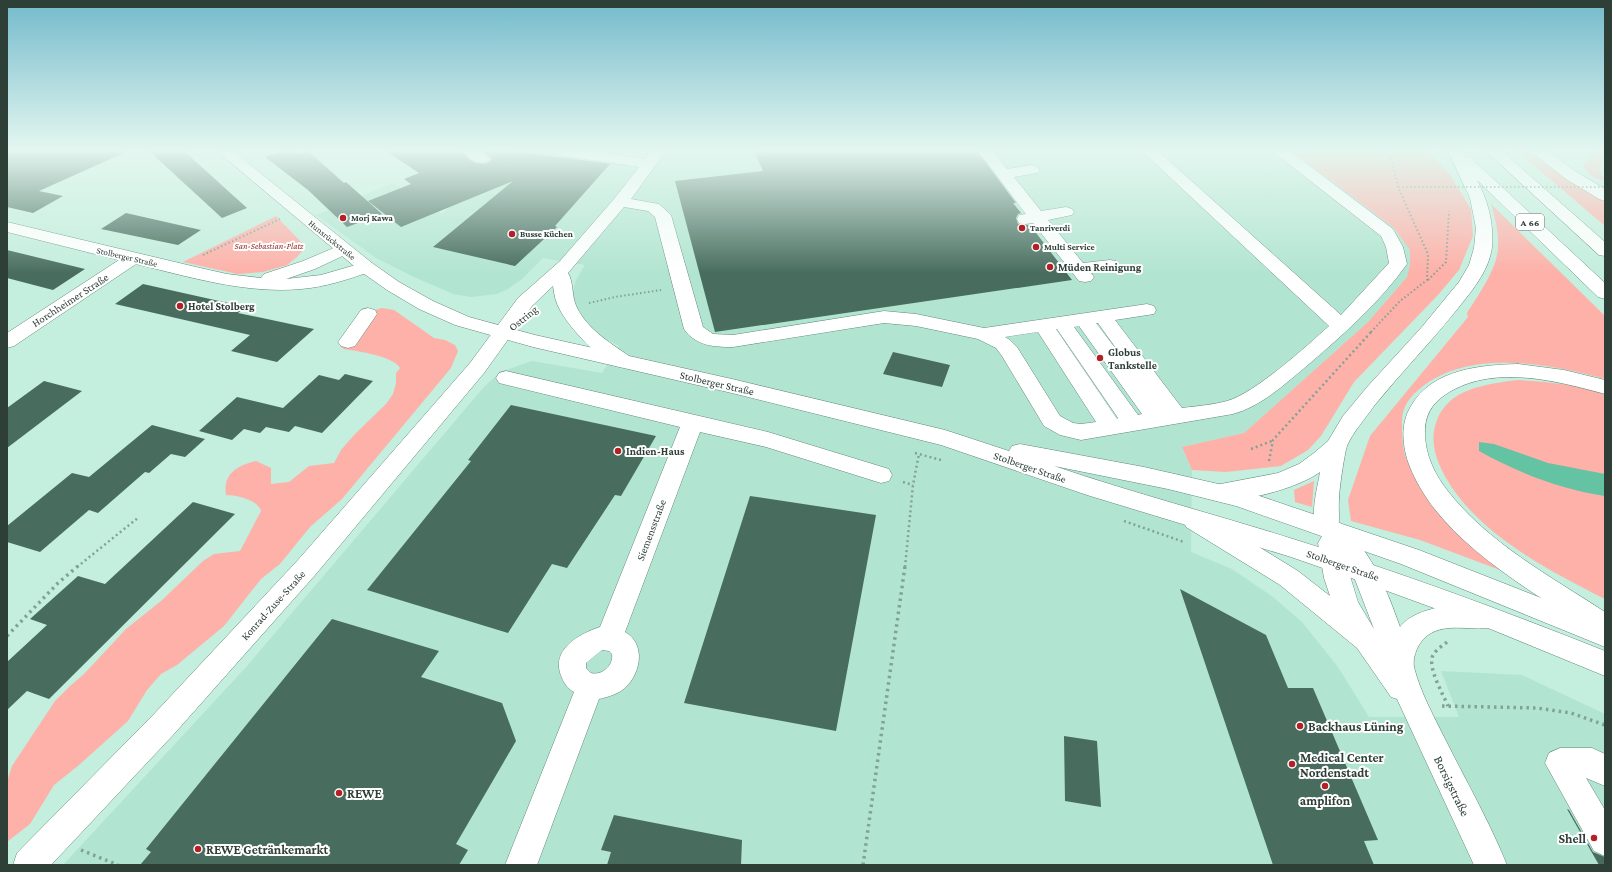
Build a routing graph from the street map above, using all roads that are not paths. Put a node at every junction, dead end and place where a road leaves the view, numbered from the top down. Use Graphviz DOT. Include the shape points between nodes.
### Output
graph roads {
  1 [pos="273,192"];
  2 [pos="628,192"];
  3 [pos="1014,192"];
  4 [pos="1194,192"];
  5 [pos="1334,192"];
  6 [pos="1475,192"];
  7 [pos="1498,192"];
  8 [pos="1539,192"];
  9 [pos="620,202"];
  10 [pos="1066,212"];
  11 [pos="1031,218"];
  12 [pos="7,228"];
  13 [pos="1602,248"];
  14 [pos="343,249"];
  15 [pos="133,258"];
  16 [pos="1110,265"];
  17 [pos="366,267"];
  18 [pos="563,270"];
  19 [pos="247,283"];
  20 [pos="1605,292"];
  21 [pos="1147,310"];
  22 [pos="368,314"];
  23 [pos="1103,317"];
  24 [pos="1084,320"];
  25 [pos="1062,323"];
  26 [pos="1043,325"];
  27 [pos="1341,326"];
  28 [pos="504,333"];
  29 [pos="984,334"];
  30 [pos="1110,340"];
  31 [pos="7,342"];
  32 [pos="348,342"];
  33 [pos="622,361"];
  34 [pos="506,378"];
  35 [pos="1605,387"];
  36 [pos="1167,418"];
  37 [pos="693,422"];
  38 [pos="1132,424"];
  39 [pos="1111,427"];
  40 [pos="945,438"];
  41 [pos="1336,447"];
  42 [pos="882,475"];
  43 [pos="1218,492"];
  44 [pos="1192,518"];
  45 [pos="1327,526"];
  46 [pos="1334,561"];
  47 [pos="1365,572"];
  48 [pos="1492,618"];
  49 [pos="1605,626"];
  50 [pos="1605,635"];
  51 [pos="1366,640"];
  52 [pos="1605,664"];
  53 [pos="1400,665"];
  54 [pos="1414,706"];
  55 [pos="1605,771"];
  56 [pos="1605,840"];
  57 [pos="29,865"];
  58 [pos="521,865"];
  59 [pos="1490,865"];
  1 -- 14 [label="main road, Hunsrückstraße"];
  2 -- 9 [label="main road, Ostring"];
  3 -- 11 [label="main road"];
  4 -- 27 [label="main road"];
  5 -- 27 [label="main road" via="1387,233 1398,254 1398,264"];
  6 -- 41 [label="main road" via="1484,228 1483,248 1478,264 1467,284 1351,421"];
  7 -- 20 [label="main road, A 66"];
  8 -- 13 [label="main road, A 66"];
  9 -- 18 [label="main road, Ostring"];
  9 -- 29 [label="main road" via="653,206 663,215 694,329 709,340 733,341 884,317 916,320"];
  10 -- 11 [label="main road"];
  11 -- 16 [label="main road" via="1082,273"];
  12 -- 15 [label="main road, Stolberger Straße"];
  14 -- 17 [label="main road, Hunsrückstraße"];
  14 -- 19 [label="main road, Stolberger Straße" via="309,265"];
  15 -- 19 [label="main road, Stolberger Straße"];
  15 -- 31 [label="main road, Horchheimer Straße"];
  17 -- 19 [label="main road, Stolberger Straße" via="312,283"];
  17 -- 28 [label="main road, Stolberger Straße" via="426,305 462,321"];
  18 -- 28 [label="main road, Ostring" via="525,302"];
  18 -- 33 [label="main road" via="564,297 573,317 592,339"];
  21 -- 23 [label="main road"];
  22 -- 32 [label="main road"];
  23 -- 24 [label="main road"];
  23 -- 30 [label="main road"];
  24 -- 25 [label="main road"];
  24 -- 30 [label="main road"];
  25 -- 26 [label="main road"];
  25 -- 38 [label="main road"];
  26 -- 29 [label="main road"];
  26 -- 39 [label="main road"];
  27 -- 36 [label="main road" via="1255,397 1233,407"];
  28 -- 33 [label="main road, Stolberger Straße"];
  28 -- 57 [label="main road, Konrad-Zuse-Straße" via="307,567 164,724"];
  29 -- 39 [label="main road" via="1003,344 1010,352 1052,421 1060,427 1082,432"];
  30 -- 36 [label="main road"];
  33 -- 40 [label="main road, Stolberger Straße"];
  34 -- 37 [label="main road"];
  35 -- 49 [label="main road" via="1530,372 1480,374 1459,379 1442,386 1428,396 1419,409 1414,424 1414,441 1418,460 1428,481 1465,526 1497,553"];
  36 -- 38 [label="main road"];
  37 -- 42 [label="main road" via="768,440"];
  37 -- 58 [label="main road, Siemensstraße" via="609,638 593,640 578,650 574,657 573,672 583,683 590,686"];
  38 -- 39 [label="main road"];
  40 -- 43 [label="main road"];
  40 -- 44 [label="main road, Stolberger Straße" via="1095,489"];
  41 -- 43 [label="main road" via="1308,469 1288,479"];
  41 -- 45 [label="main road, Borsigstraße" via="1327,499"];
  43 -- 45 [label="main road"];
  44 -- 46 [label="main road, Stolberger Straße"];
  44 -- 51 [label="main road, Stolberger Straße" via="1289,578"];
  45 -- 46 [label="main road, Borsigstraße"];
  45 -- 47 [label="main road, Borsigstraße" via="1343,541"];
  45 -- 50 [label="main road" via="1439,567"];
  46 -- 47 [label="main road, Stolberger Straße"];
  46 -- 51 [label="main road, Borsigstraße" via="1340,588"];
  47 -- 48 [label="main road, Stolberger Straße"];
  47 -- 53 [label="main road, Borsigstraße"];
  48 -- 52 [label="main road, Stolberger Straße"];
  48 -- 53 [label="main road" via="1440,618 1421,626 1406,642"];
  51 -- 54 [label="main road, Borsigstraße"];
  53 -- 54 [label="main road, Borsigstraße"];
  54 -- 59 [label="main road, Borsigstraße"];
  55 -- 56 [label="main road" via="1592,763 1560,763"];
}
